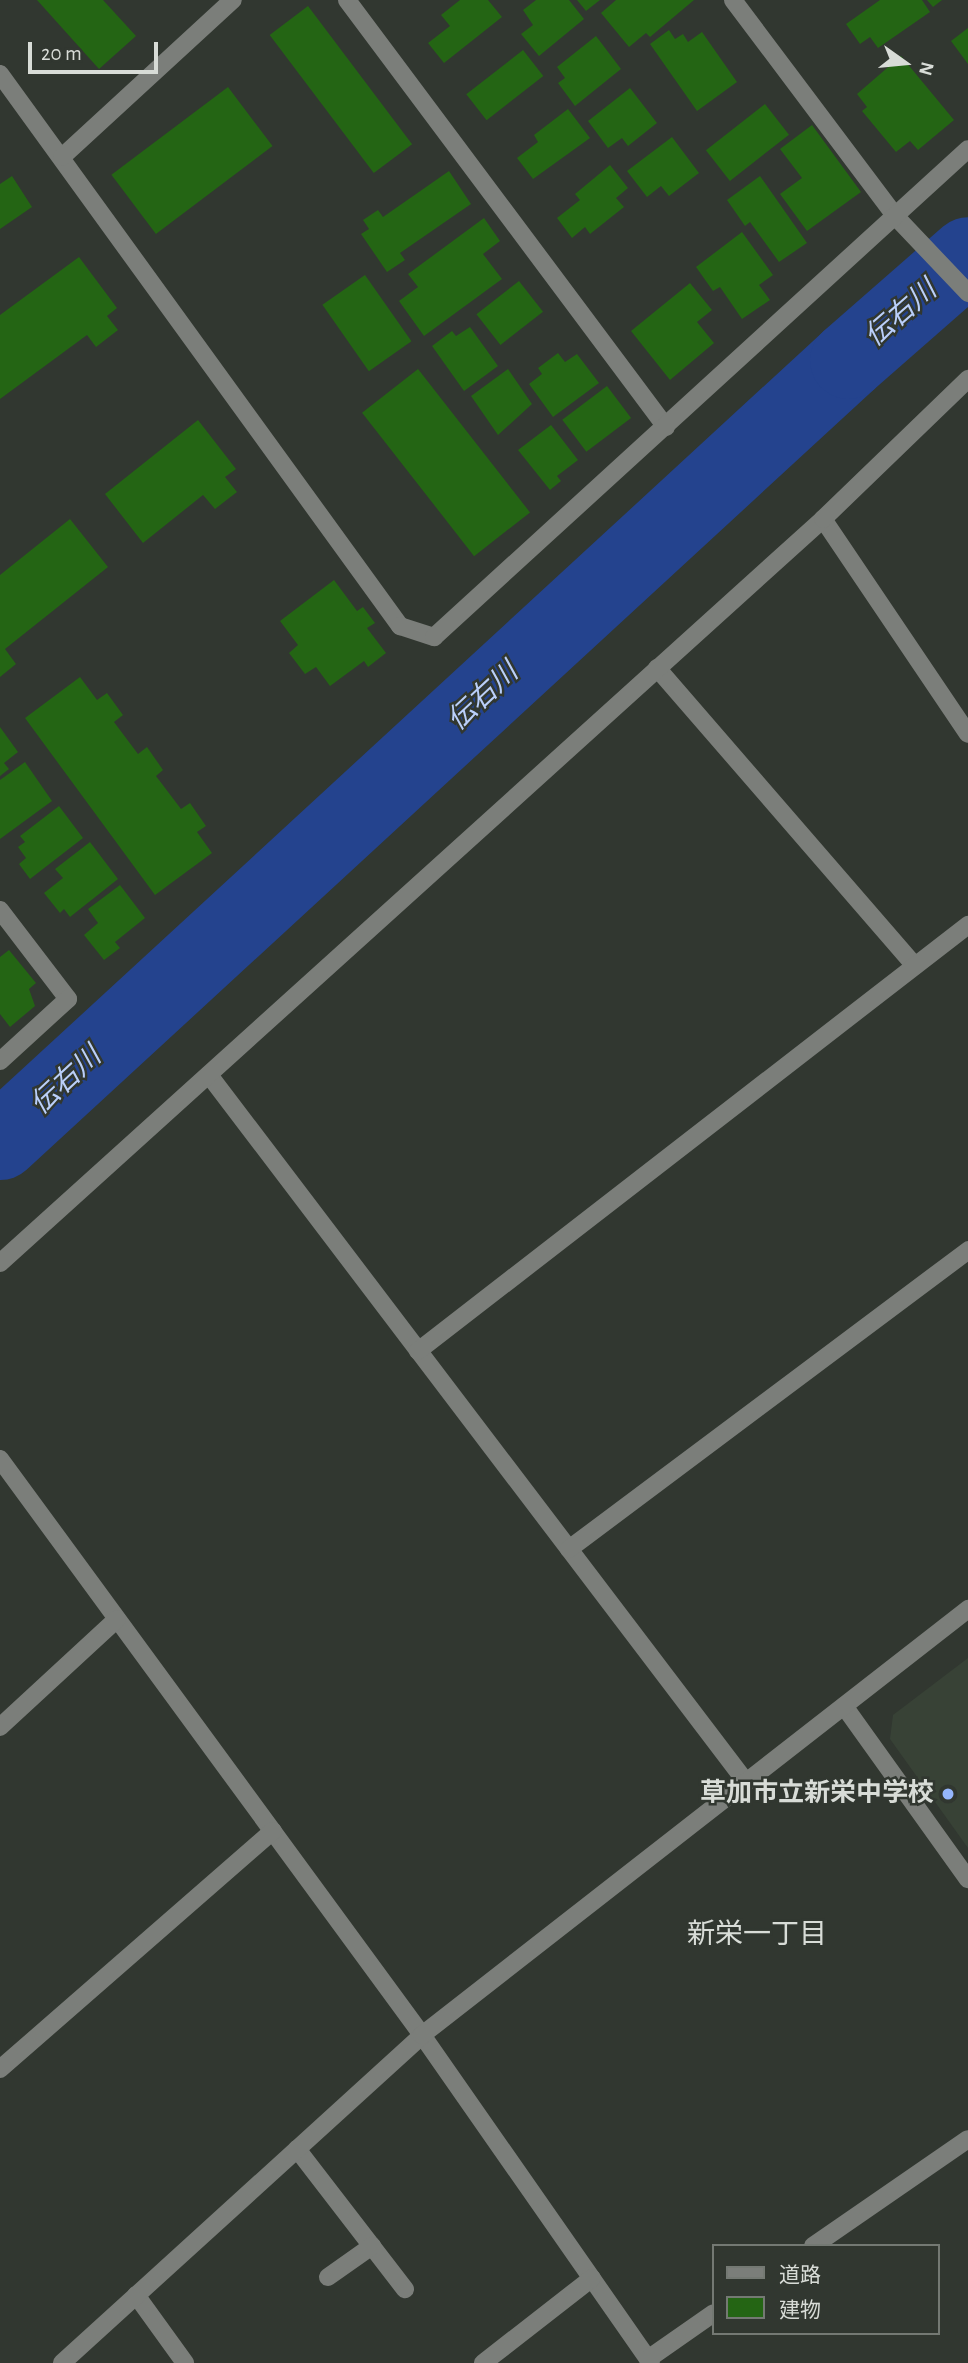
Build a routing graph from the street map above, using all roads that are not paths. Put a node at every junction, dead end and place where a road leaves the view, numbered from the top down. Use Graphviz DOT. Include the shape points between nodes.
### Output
graph roads {
  1 [pos="233,0"];
  2 [pos="346,0"];
  3 [pos="733,0"];
  4 [pos="0,75"];
  5 [pos="968,149"];
  6 [pos="62,157"];
  7 [pos="897,219"];
  8 [pos="968,293"];
  9 [pos="968,379"];
  10 [pos="666,427"];
  11 [pos="823,519"];
  12 [pos="657,668"];
  13 [pos="968,734"];
  14 [pos="0,910"];
  15 [pos="968,925"];
  16 [pos="915,966"];
  17 [pos="0,1061"];
  18 [pos="209,1074"];
  19 [pos="968,1250"];
  20 [pos="0,1263"];
  21 [pos="418,1351"];
  22 [pos="0,1460"];
  23 [pos="569,1549"];
  24 [pos="968,1609"];
  25 [pos="117,1619"];
  26 [pos="844,1706"];
  27 [pos="0,1727"];
  28 [pos="746,1782"];
  29 [pos="273,1831"];
  30 [pos="968,1879"];
  31 [pos="422,2035"];
  32 [pos="0,2069"];
  33 [pos="968,2139"];
  34 [pos="297,2148"];
  35 [pos="816,2244"];
  36 [pos="372,2246"];
  37 [pos="328,2277"];
  38 [pos="592,2278"];
  39 [pos="405,2289"];
  40 [pos="136,2295"];
  41 [pos="712,2314"];
  42 [pos="650,2361"];
  43 [pos="62,2363"];
  44 [pos="185,2363"];
  45 [pos="483,2363"];
  1 -- 6 [label="street"];
  2 -- 10 [label="street"];
  3 -- 7 [label="street"];
  4 -- 6 [label="street"];
  5 -- 7 [label="street"];
  6 -- 10 [label="street" via="400,626 434,637"];
  7 -- 8 [label="street"];
  7 -- 10 [label="street"];
  9 -- 11 [label="street"];
  11 -- 12 [label="street"];
  11 -- 13 [label="street"];
  12 -- 16 [label="street"];
  12 -- 18 [label="street"];
  14 -- 17 [label="street" via="68,999"];
  15 -- 16 [label="street"];
  16 -- 21 [label="street"];
  18 -- 20 [label="street"];
  18 -- 21 [label="street"];
  19 -- 23 [label="street"];
  21 -- 23 [label="street"];
  22 -- 25 [label="street"];
  23 -- 28 [label="street"];
  24 -- 26 [label="street"];
  25 -- 27 [label="street"];
  25 -- 29 [label="street"];
  26 -- 28 [label="street"];
  26 -- 30 [label="street"];
  28 -- 31 [label="street"];
  29 -- 31 [label="street"];
  29 -- 32 [label="street"];
  31 -- 34 [label="street"];
  31 -- 38 [label="street"];
  33 -- 35 [label="street"];
  34 -- 36 [label="street"];
  34 -- 40 [label="street"];
  36 -- 37 [label="street"];
  36 -- 39 [label="street"];
  38 -- 42 [label="street"];
  38 -- 45 [label="street"];
  40 -- 43 [label="street"];
  40 -- 44 [label="street"];
  41 -- 42 [label="street"];
}
